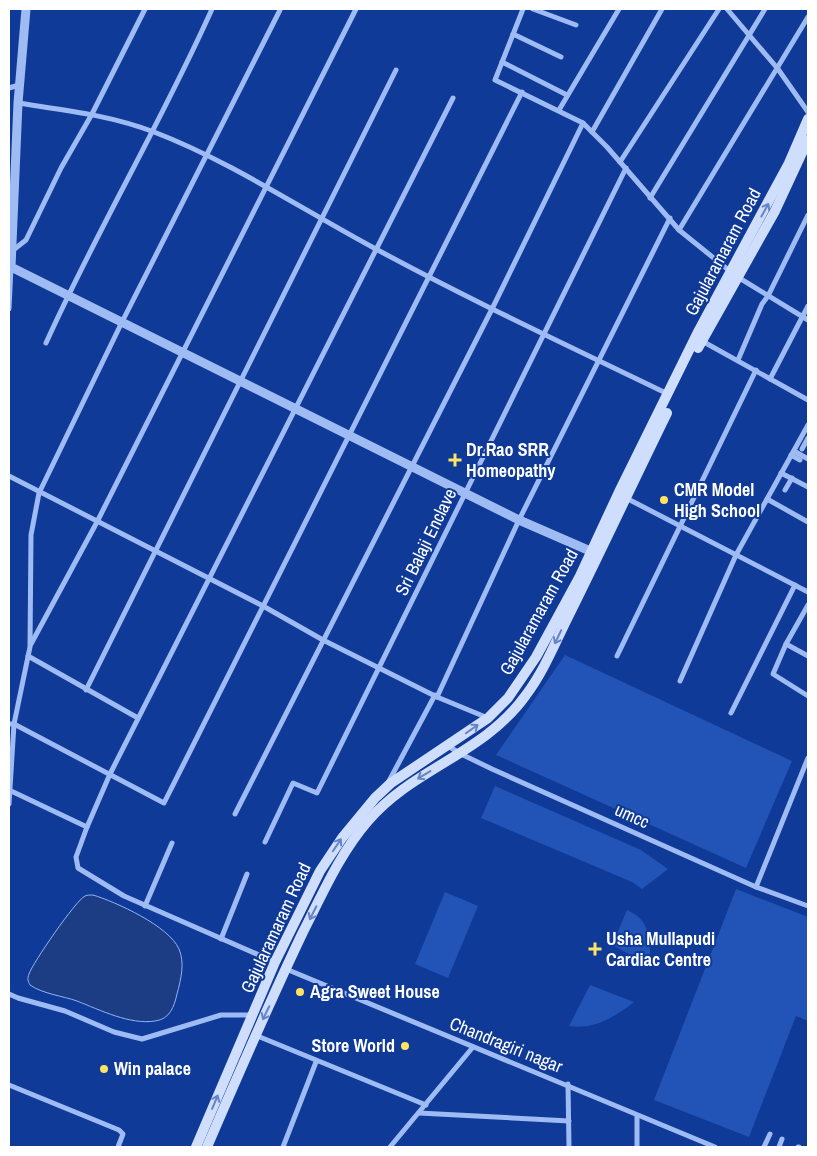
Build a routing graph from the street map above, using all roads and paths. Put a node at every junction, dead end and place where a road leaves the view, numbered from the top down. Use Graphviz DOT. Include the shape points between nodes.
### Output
graph roads {
  1 [pos="26,9"];
  2 [pos="145,9"];
  3 [pos="212,9"];
  4 [pos="356,9"];
  5 [pos="523,9"];
  6 [pos="533,9"];
  7 [pos="619,9"];
  8 [pos="662,9"];
  9 [pos="719,9"];
  10 [pos="727,9"];
  11 [pos="765,9"];
  12 [pos="280,10"];
  13 [pos="808,17"];
  14 [pos="576,25"];
  15 [pos="513,34"];
  16 [pos="748,35"];
  17 [pos="561,57"];
  18 [pos="502,62"];
  19 [pos="778,69"];
  20 [pos="396,70"];
  21 [pos="19,85"];
  22 [pos="9,88"];
  23 [pos="522,92"];
  24 [pos="568,95"];
  25 [pos="453,98"];
  26 [pos="18,103"];
  27 [pos="559,110"];
  28 [pos="808,112"];
  29 [pos="92,114"];
  30 [pos="808,119"];
  31 [pos="583,123"];
  32 [pos="13,128"];
  33 [pos="154,132"];
  34 [pos="592,132"];
  35 [pos="808,140"];
  36 [pos="207,157"];
  37 [pos="620,162"];
  38 [pos="12,166"];
  39 [pos="626,168"];
  40 [pos="266,186"];
  41 [pos="650,198"];
  42 [pos="808,215"];
  43 [pos="670,218"];
  44 [pos="321,219"];
  45 [pos="679,230"];
  46 [pos="375,249"];
  47 [pos="12,251"];
  48 [pos="10,267"];
  49 [pos="733,274"];
  50 [pos="430,276"];
  51 [pos="67,296"];
  52 [pos="768,296"];
  53 [pos="808,306"];
  54 [pos="9,309"];
  55 [pos="492,309"];
  56 [pos="803,316"];
  57 [pos="808,320"];
  58 [pos="122,322"];
  59 [pos="544,334"];
  60 [pos="702,341"];
  61 [pos="46,344"];
  62 [pos="182,352"];
  63 [pos="738,360"];
  64 [pos="600,361"];
  65 [pos="756,370"];
  66 [pos="770,379"];
  67 [pos="240,381"];
  68 [pos="808,392"];
  69 [pos="669,395"];
  70 [pos="807,399"];
  71 [pos="294,408"];
  72 [pos="349,436"];
  73 [pos="805,436"];
  74 [pos="792,453"];
  75 [pos="808,459"];
  76 [pos="412,467"];
  77 [pos="9,476"];
  78 [pos="779,477"];
  79 [pos="788,484"];
  80 [pos="808,487"];
  81 [pos="39,493"];
  82 [pos="465,494"];
  83 [pos="626,497"];
  84 [pos="767,499"];
  85 [pos="519,520"];
  86 [pos="96,522"];
  87 [pos="808,522"];
  88 [pos="680,525"];
  89 [pos="155,553"];
  90 [pos="595,554"];
  91 [pos="736,555"];
  92 [pos="208,579"];
  93 [pos="795,585"];
  94 [pos="808,592"];
  95 [pos="263,606"];
  96 [pos="808,606"];
  97 [pos="323,640"];
  98 [pos="786,644"];
  99 [pos="30,646"];
  100 [pos="28,656"];
  101 [pos="617,656"];
  102 [pos="808,656"];
  103 [pos="380,667"];
  104 [pos="680,681"];
  105 [pos="86,690"];
  106 [pos="436,696"];
  107 [pos="808,696"];
  108 [pos="731,713"];
  109 [pos="138,718"];
  110 [pos="488,718"];
  111 [pos="12,724"];
  112 [pos="448,746"];
  113 [pos="460,754"];
  114 [pos="808,758"];
  115 [pos="110,774"];
  116 [pos="386,788"];
  117 [pos="10,790"];
  118 [pos="9,804"];
  119 [pos="235,814"];
  120 [pos="86,827"];
  121 [pos="265,842"];
  122 [pos="172,843"];
  123 [pos="247,874"];
  124 [pos="756,887"];
  125 [pos="145,906"];
  126 [pos="808,906"];
  127 [pos="221,939"];
  128 [pos="275,962"];
  129 [pos="286,969"];
  130 [pos="9,994"];
  131 [pos="253,1015"];
  132 [pos="255,1035"];
  133 [pos="473,1047"];
  134 [pos="316,1062"];
  135 [pos="568,1084"];
  136 [pos="9,1085"];
  137 [pos="426,1105"];
  138 [pos="419,1113"];
  139 [pos="637,1116"];
  140 [pos="569,1120"];
  141 [pos="770,1134"];
  142 [pos="782,1139"];
  143 [pos="118,1147"];
  144 [pos="196,1147"];
  145 [pos="207,1147"];
  146 [pos="282,1147"];
  147 [pos="390,1147"];
  148 [pos="569,1147"];
  149 [pos="637,1147"];
  150 [pos="713,1147"];
  151 [pos="764,1147"];
  152 [pos="779,1147"];
  1 -- 21 [label="street"];
  2 -- 29 [label="street"];
  3 -- 33 [label="street"];
  4 -- 40 [label="street"];
  5 -- 15 [label="street"];
  6 -- 14 [label="street"];
  7 -- 24 [label="street"];
  8 -- 34 [label="street"];
  9 -- 37 [label="street"];
  10 -- 16 [label="street"];
  11 -- 16 [label="street"];
  12 -- 36 [label="street"];
  13 -- 19 [label="street"];
  15 -- 17 [label="street"];
  15 -- 18 [label="street"];
  16 -- 19 [label="street"];
  16 -- 41 [label="street"];
  18 -- 23 [label="street" via="495,80"];
  18 -- 24 [label="street"];
  19 -- 28 [label="street"];
  19 -- 45 [label="street"];
  20 -- 44 [label="street"];
  21 -- 22 [label="street"];
  21 -- 26 [label="street"];
  23 -- 27 [label="street"];
  23 -- 50 [label="street"];
  24 -- 27 [label="street"];
  25 -- 46 [label="street"];
  26 -- 29 [label="street"];
  26 -- 32 [label="street"];
  27 -- 31 [label="street"];
  29 -- 33 [label="street"];
  29 -- 47 [label="street" via="26,240"];
  49 -- 30 [label="main road, Gajularamaram Road, one-way"];
  31 -- 34 [label="street"];
  31 -- 55 [label="street"];
  32 -- 38 [label="street"];
  33 -- 36 [label="street"];
  33 -- 51 [label="street"];
  34 -- 37 [label="street"];
  35 -- 49 [label="main road, Gajularamaram Road" via="774,211"];
  36 -- 40 [label="street"];
  36 -- 58 [label="street"];
  37 -- 39 [label="street"];
  38 -- 47 [label="street"];
  39 -- 41 [label="street"];
  39 -- 59 [label="street, Sri Balaji Enclave"];
  40 -- 44 [label="street"];
  40 -- 62 [label="street"];
  41 -- 43 [label="street"];
  42 -- 52 [label="street"];
  43 -- 45 [label="street"];
  43 -- 64 [label="street"];
  44 -- 46 [label="street"];
  44 -- 67 [label="street"];
  45 -- 49 [label="street"];
  46 -- 50 [label="street"];
  46 -- 71 [label="street"];
  47 -- 48 [label="street"];
  48 -- 51 [label="street"];
  48 -- 54 [label="street"];
  49 -- 52 [label="street"];
  49 -- 60 [label="main road, Gajularamaram Road"];
  49 -- 69 [label="main road, Gajularamaram Road"];
  50 -- 55 [label="street"];
  50 -- 72 [label="street"];
  51 -- 58 [label="street"];
  51 -- 61 [label="street"];
  52 -- 56 [label="street"];
  52 -- 63 [label="street"];
  53 -- 56 [label="street"];
  55 -- 59 [label="street"];
  55 -- 76 [label="street"];
  56 -- 57 [label="street"];
  56 -- 66 [label="street"];
  58 -- 62 [label="street"];
  58 -- 81 [label="street"];
  59 -- 64 [label="street"];
  59 -- 82 [label="street, Sri Balaji Enclave"];
  60 -- 63 [label="street"];
  60 -- 83 [label="main road, Gajularamaram Road"];
  62 -- 67 [label="street"];
  62 -- 86 [label="street"];
  63 -- 65 [label="street"];
  64 -- 69 [label="street"];
  64 -- 85 [label="street"];
  65 -- 66 [label="street"];
  65 -- 88 [label="street"];
  66 -- 70 [label="street"];
  67 -- 71 [label="street"];
  67 -- 89 [label="street"];
  68 -- 70 [label="street"];
  69 -- 90 [label="main road, Gajularamaram Road"];
  71 -- 72 [label="street"];
  71 -- 92 [label="street"];
  72 -- 76 [label="street"];
  72 -- 95 [label="street"];
  73 -- 74 [label="street"];
  74 -- 75 [label="street" via="800,459"];
  74 -- 78 [label="street"];
  76 -- 82 [label="street"];
  76 -- 97 [label="street"];
  77 -- 81 [label="street"];
  78 -- 79 [label="street"];
  78 -- 79 [label="street"];
  78 -- 84 [label="street"];
  79 -- 80 [label="street"];
  81 -- 86 [label="street"];
  81 -- 99 [label="street" via="31,535"];
  82 -- 85 [label="street"];
  82 -- 103 [label="street, Sri Balaji Enclave"];
  83 -- 88 [label="street"];
  83 -- 90 [label="main road, Gajularamaram Road"];
  84 -- 87 [label="street"];
  84 -- 91 [label="street"];
  85 -- 90 [label="street"];
  85 -- 106 [label="street"];
  86 -- 89 [label="street"];
  86 -- 99 [label="street"];
  88 -- 91 [label="street"];
  88 -- 101 [label="street"];
  89 -- 92 [label="street"];
  89 -- 105 [label="street"];
  90 -- 110 [label="main road, Gajularamaram Road" via="536,657 508,698"];
  90 -- 113 [label="main road, Gajularamaram Road, one-way" via="548,660 527,694 508,718"];
  91 -- 93 [label="street"];
  91 -- 104 [label="street"];
  92 -- 95 [label="street"];
  92 -- 109 [label="street"];
  93 -- 94 [label="street"];
  93 -- 108 [label="street"];
  95 -- 97 [label="street"];
  95 -- 115 [label="street" via="164,803"];
  96 -- 98 [label="street"];
  97 -- 103 [label="street"];
  97 -- 119 [label="street"];
  98 -- 102 [label="street"];
  98 -- 107 [label="street" via="773,674"];
  99 -- 100 [label="street"];
  100 -- 105 [label="street"];
  100 -- 111 [label="street"];
  103 -- 106 [label="street"];
  103 -- 121 [label="street, Sri Balaji Enclave" via="317,793 294,783"];
  105 -- 109 [label="street"];
  106 -- 110 [label="street"];
  106 -- 116 [label="street"];
  109 -- 115 [label="street"];
  112 -- 110 [label="main road, Gajularamaram Road, one-way"];
  111 -- 115 [label="street"];
  111 -- 117 [label="street"];
  112 -- 113 [label="street, umcc"];
  112 -- 116 [label="main road, Gajularamaram Road"];
  113 -- 124 [label="street, umcc"];
  113 -- 129 [label="main road, Gajularamaram Road, one-way" via="409,784 368,821 329,882"];
  114 -- 124 [label="street"];
  115 -- 120 [label="street"];
  128 -- 116 [label="main road, Gajularamaram Road, one-way" via="320,871 361,813"];
  117 -- 118 [label="street"];
  117 -- 120 [label="street"];
  120 -- 125 [label="street" via="76,858 78,868"];
  122 -- 125 [label="street"];
  123 -- 127 [label="street"];
  124 -- 126 [label="street, umcc"];
  125 -- 127 [label="street"];
  127 -- 128 [label="street"];
  128 -- 131 [label="main road, Gajularamaram Road"];
  129 -- 132 [label="main road, Gajularamaram Road, one-way"];
  129 -- 133 [label="street, Chandragiri nagar"];
  130 -- 131 [label="street" via="142,1039 221,1016"];
  144 -- 131 [label="main road, Gajularamaram Road, one-way"];
  132 -- 134 [label="street"];
  132 -- 145 [label="main road, Gajularamaram Road"];
  133 -- 135 [label="street, Chandragiri nagar"];
  133 -- 137 [label="street"];
  134 -- 137 [label="street"];
  134 -- 146 [label="street"];
  135 -- 139 [label="street, Chandragiri nagar"];
  135 -- 140 [label="street"];
  136 -- 143 [label="street" via="119,1130 123,1134"];
  137 -- 138 [label="street"];
  138 -- 140 [label="street"];
  138 -- 147 [label="street"];
  139 -- 149 [label="street"];
  139 -- 150 [label="street, Chandragiri nagar"];
  140 -- 148 [label="street"];
  141 -- 151 [label="street"];
  142 -- 152 [label="street"];
}
